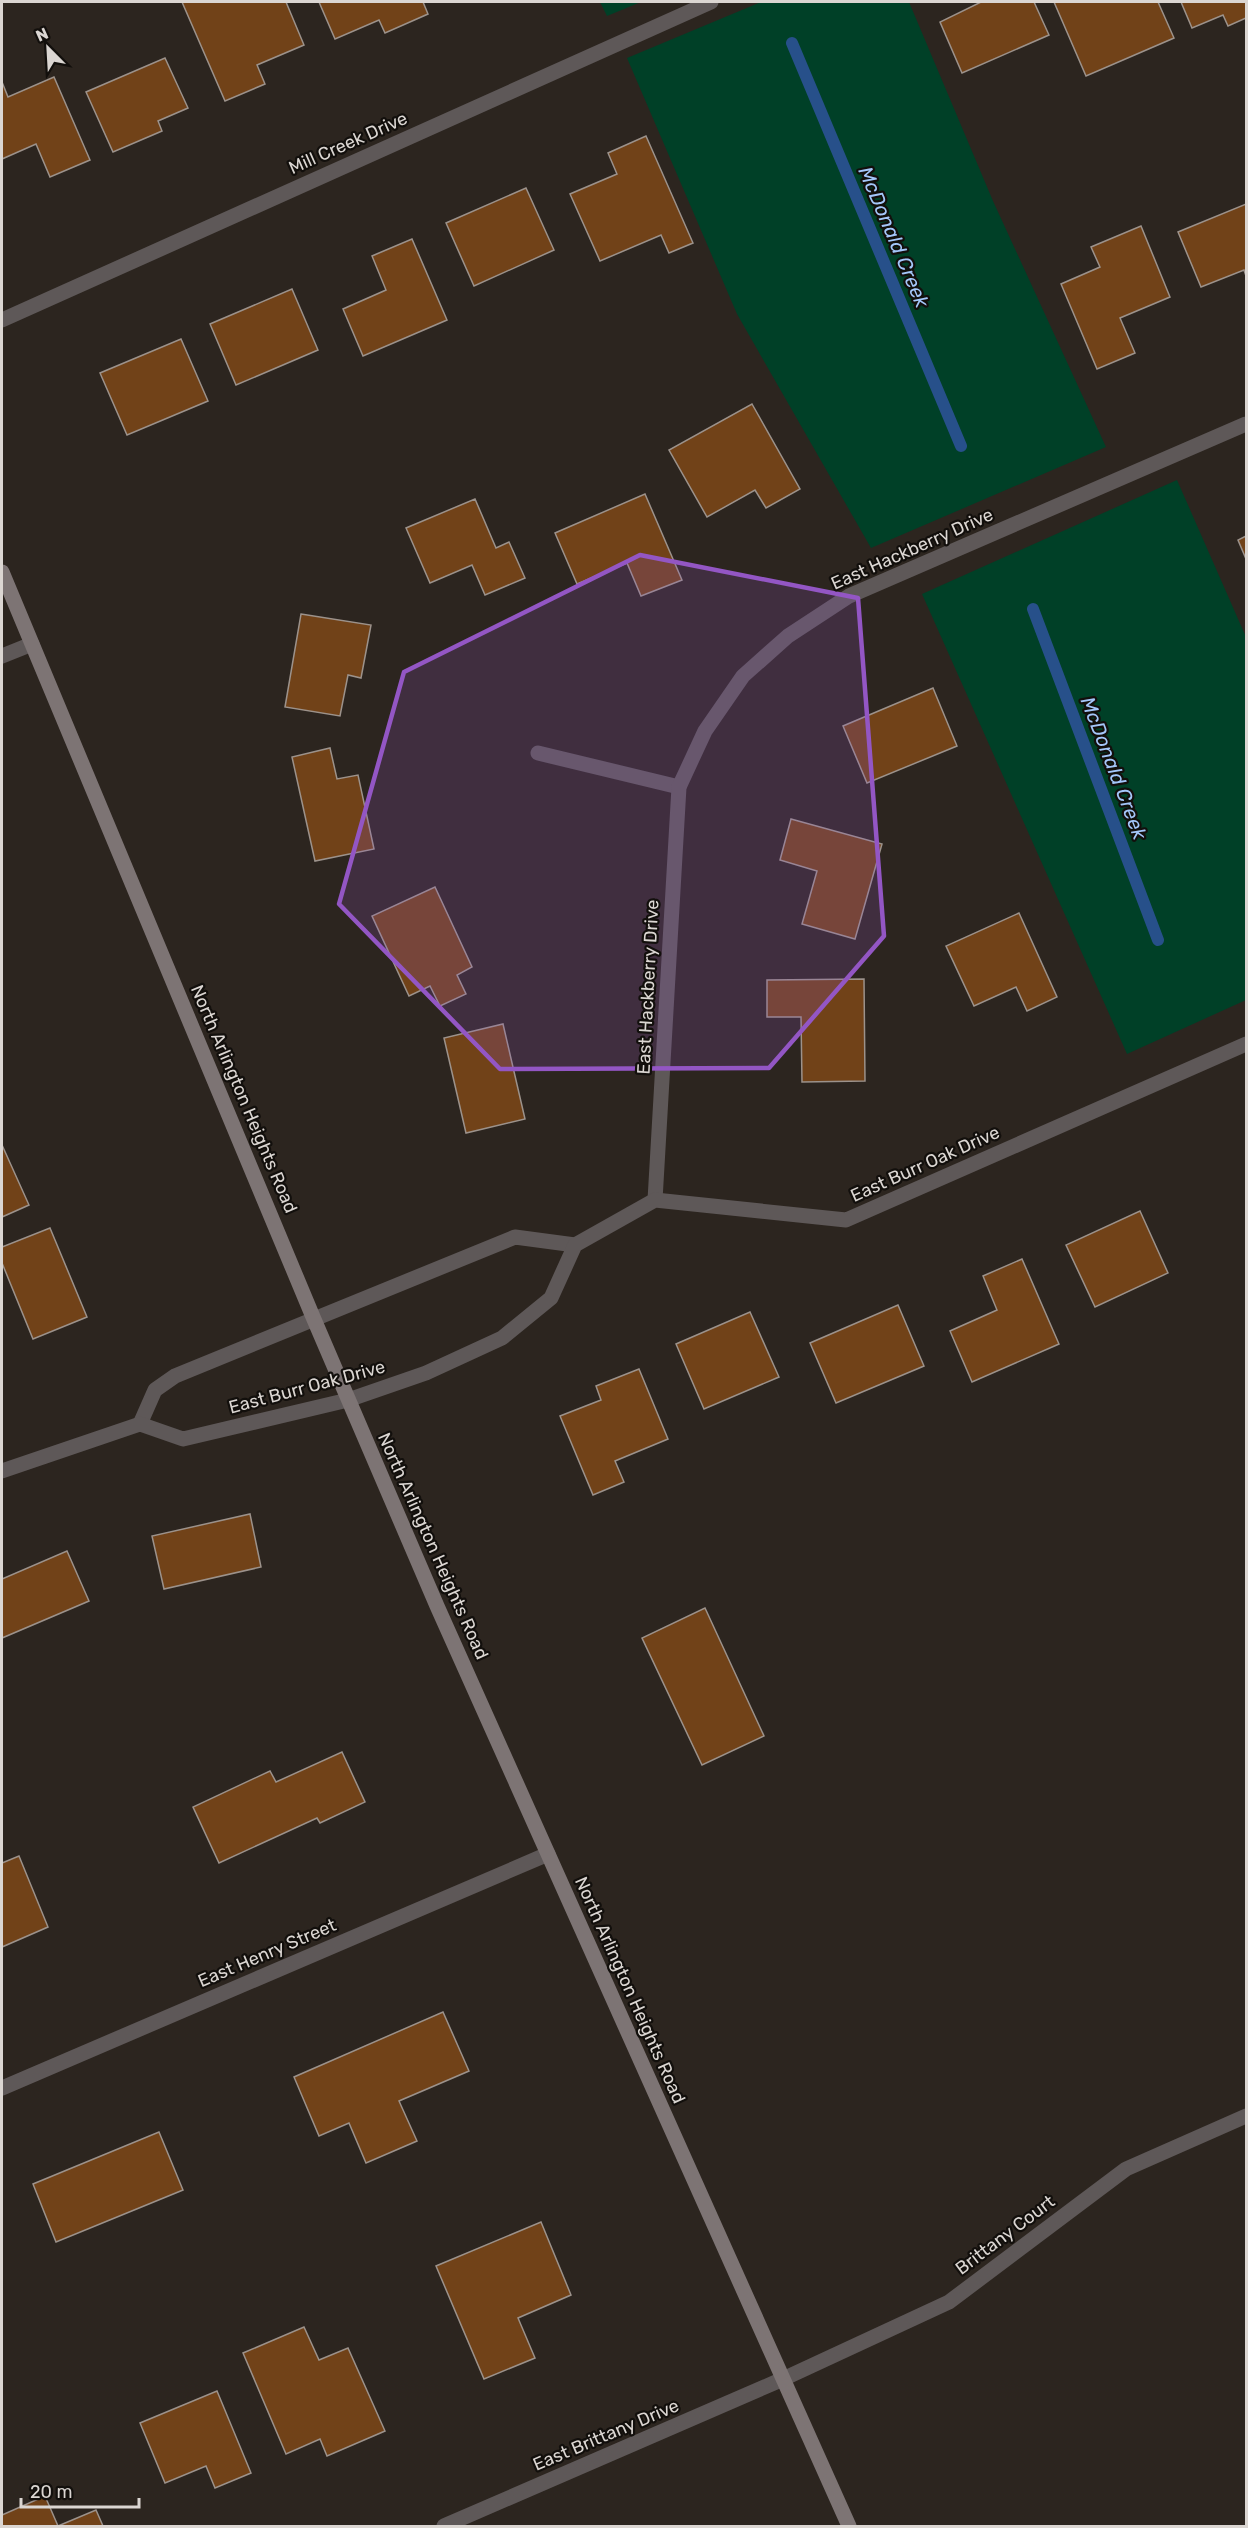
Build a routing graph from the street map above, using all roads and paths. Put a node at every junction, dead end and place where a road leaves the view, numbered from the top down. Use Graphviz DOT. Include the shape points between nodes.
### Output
graph roads {
  1 [pos="711,2"];
  2 [pos="2,320"];
  3 [pos="1246,424"];
  4 [pos="2,572"];
  5 [pos="32,644"];
  6 [pos="2,656"];
  7 [pos="538,753"];
  8 [pos="679,786"];
  9 [pos="1246,1044"];
  10 [pos="655,1200"];
  11 [pos="576,1245"];
  12 [pos="313,1317"];
  13 [pos="348,1400"];
  14 [pos="140,1424"];
  15 [pos="2,1471"];
  16 [pos="548,1854"];
  17 [pos="2,2088"];
  18 [pos="1246,2116"];
  19 [pos="783,2379"];
  20 [pos="444,2526"];
  21 [pos="849,2526"];
  1 -- 2 [label="street, Mill Creek Drive"];
  3 -- 8 [label="street, East Hackberry Drive" via="849,596 788,636 743,676 705,731"];
  4 -- 5 [label="main road, North Arlington Heights Road"];
  5 -- 6 [label="street"];
  5 -- 12 [label="main road, North Arlington Heights Road"];
  7 -- 8 [label="street"];
  8 -- 10 [label="street, East Hackberry Drive"];
  9 -- 10 [label="street, East Burr Oak Drive" via="846,1220"];
  10 -- 11 [label="street"];
  11 -- 12 [label="street" via="515,1237"];
  11 -- 13 [label="street, East Burr Oak Drive" via="551,1298 502,1338 426,1373"];
  12 -- 13 [label="main road, North Arlington Heights Road"];
  12 -- 14 [label="street" via="175,1376 155,1390"];
  13 -- 14 [label="street, East Burr Oak Drive" via="183,1439"];
  13 -- 16 [label="main road, North Arlington Heights Road"];
  14 -- 15 [label="street"];
  16 -- 17 [label="street, East Henry Street"];
  16 -- 19 [label="main road, North Arlington Heights Road"];
  18 -- 19 [label="street, Brittany Court" via="1126,2169 949,2302"];
  19 -- 20 [label="street, East Brittany Drive"];
  19 -- 21 [label="main road, North Arlington Heights Road"];
}
